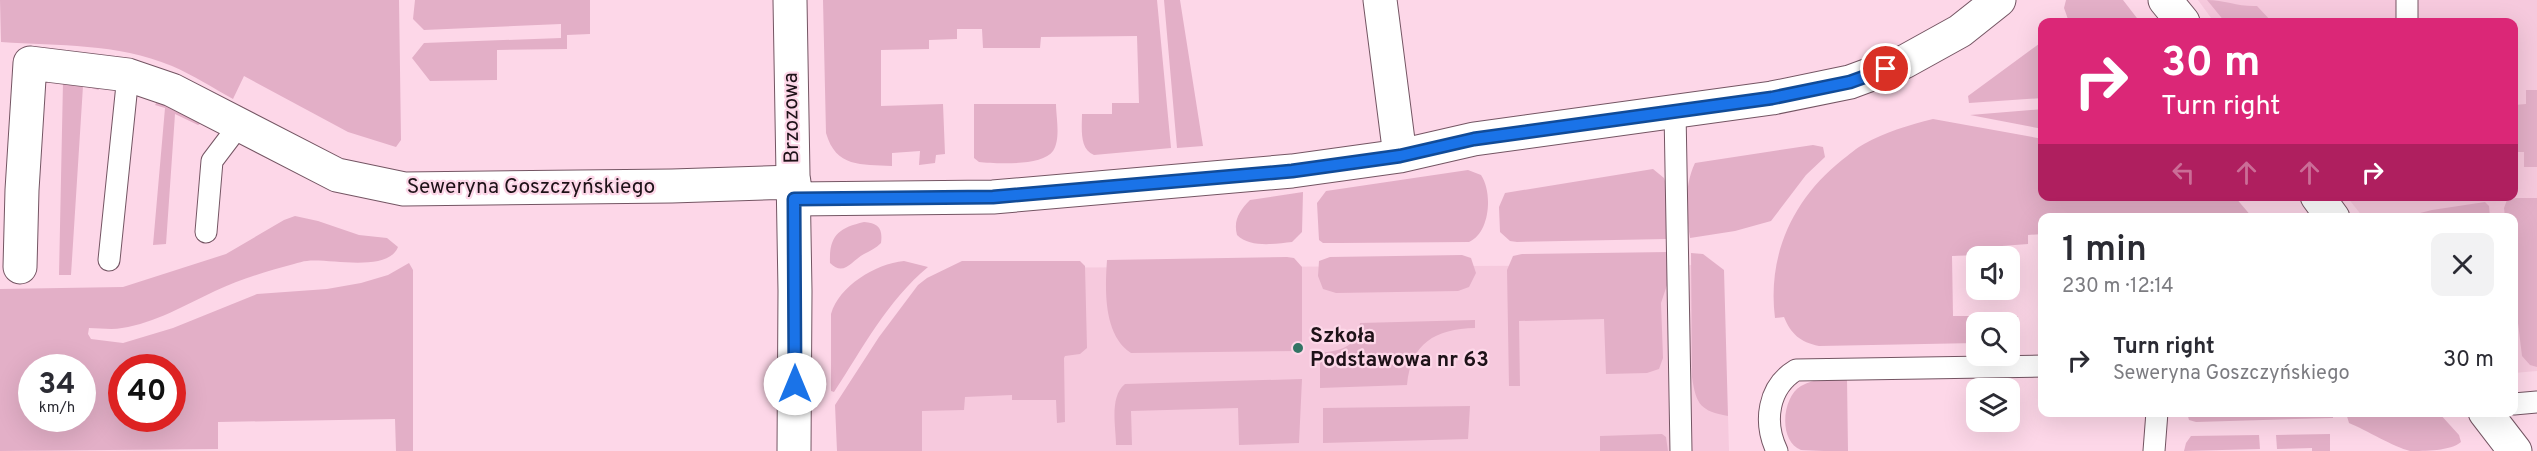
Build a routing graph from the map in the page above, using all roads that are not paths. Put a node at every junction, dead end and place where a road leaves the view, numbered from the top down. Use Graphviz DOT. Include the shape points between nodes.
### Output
graph roads {
  1 [pos="790,0"];
  2 [pos="1380,0"];
  3 [pos="1999,0"];
  4 [pos="2165,0"];
  5 [pos="2407,0"];
  6 [pos="2180,18"];
  7 [pos="2407,18"];
  8 [pos="128,75"];
  9 [pos="1675,111"];
  10 [pos="240,124"];
  11 [pos="1400,156"];
  12 [pos="794,190"];
  13 [pos="206,232"];
  14 [pos="109,260"];
  15 [pos="20,267"];
  16 [pos="2038,366"];
  17 [pos="2537,402"];
  18 [pos="2518,404"];
  19 [pos="2157,417"];
  20 [pos="2489,417"];
  21 [pos="794,451"];
  22 [pos="1681,451"];
  23 [pos="1777,451"];
  24 [pos="2154,451"];
  25 [pos="2515,451"];
  1 -- 12 [label="street, Brzozowa"];
  2 -- 11 [label="street"];
  3 -- 9 [label="street, Seweryna Goszczyńskiego" via="1960,31 1904,62 1850,82 1772,98"];
  4 -- 6 [label="street"];
  5 -- 7 [label="lane"];
  8 -- 10 [label="street, Seweryna Goszczyńskiego" via="172,90"];
  8 -- 14 [label="lane"];
  8 -- 15 [label="street, Seweryna Goszczyńskiego" via="30,63"];
  9 -- 11 [label="street, Seweryna Goszczyńskiego" via="1474,139"];
  9 -- 22 [label="lane"];
  10 -- 12 [label="street, Seweryna Goszczyńskiego" via="338,175 404,189 672,186"];
  10 -- 13 [label="lane" via="212,161"];
  11 -- 12 [label="street, Seweryna Goszczyńskiego" via="1292,171 993,197"];
  12 -- 21 [label="street, Brzozowa"];
  16 -- 23 [label="lane" via="1796,370 1778,385 1771,405 1771,437"];
  17 -- 18 [label="lane"];
  19 -- 24 [label="lane"];
  20 -- 25 [label="street"];
}
